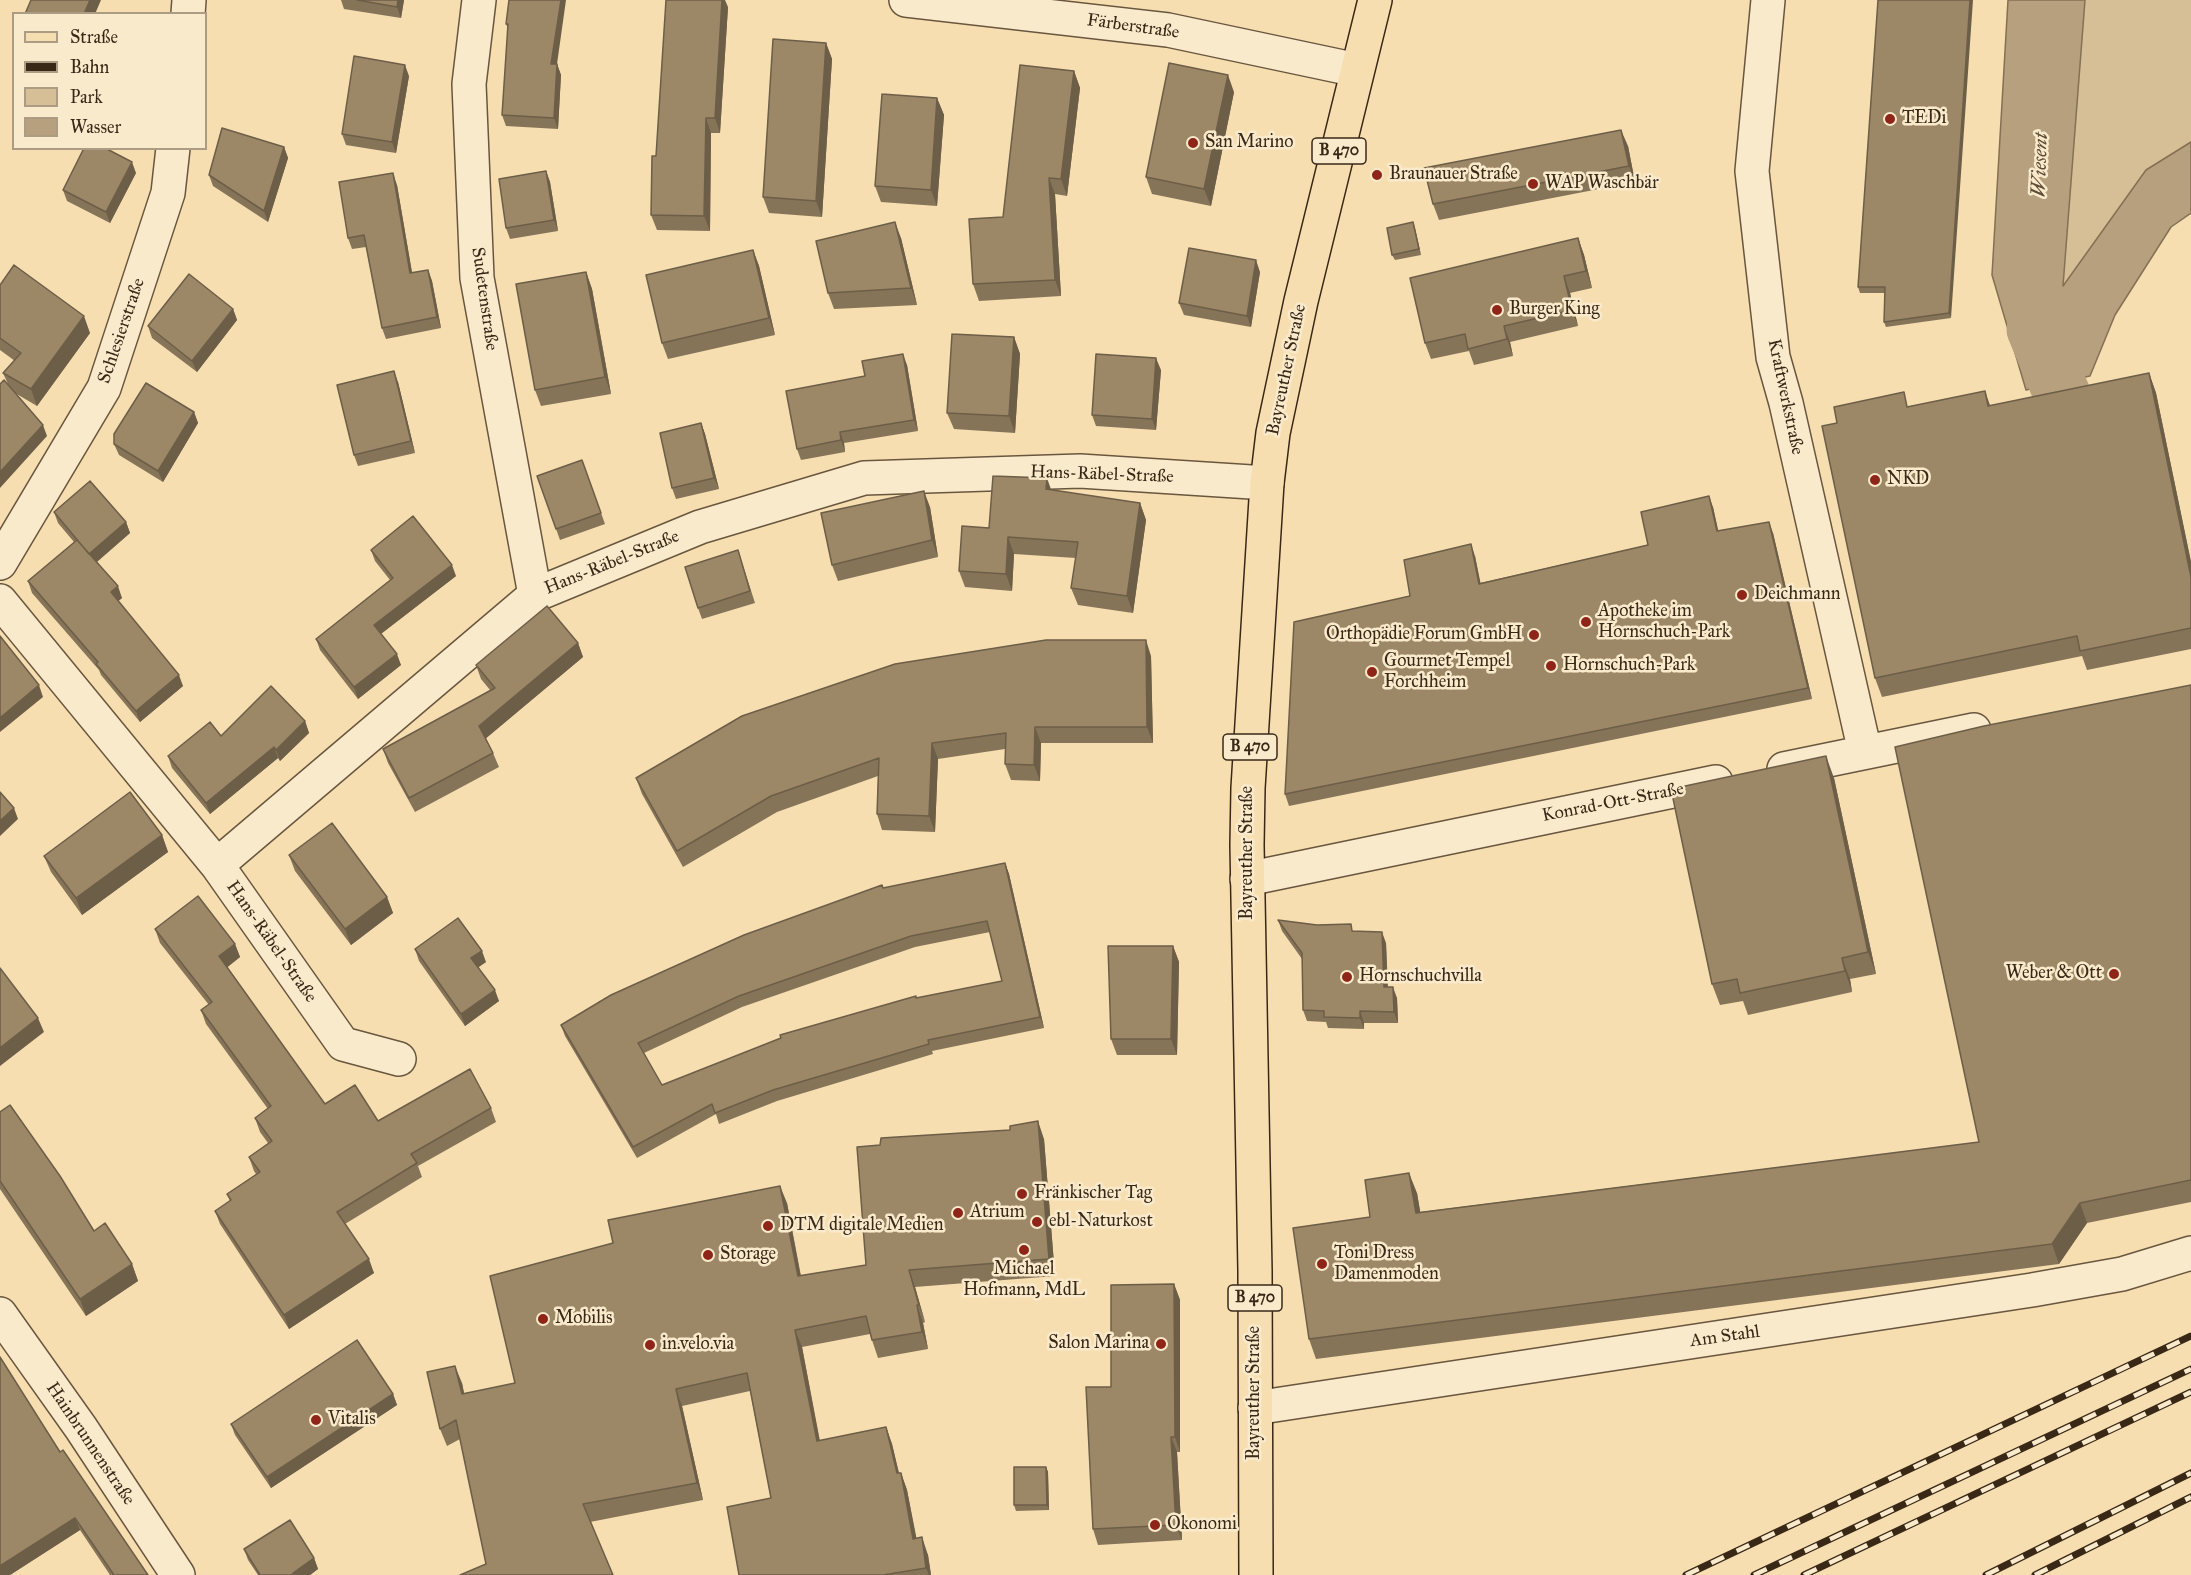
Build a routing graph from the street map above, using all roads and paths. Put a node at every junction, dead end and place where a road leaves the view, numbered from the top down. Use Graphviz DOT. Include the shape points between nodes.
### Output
graph roads {
  1 [pos="479,0"];
  2 [pos="906,0"];
  3 [pos="1375,0"];
  4 [pos="1768,0"];
  5 [pos="1357,70"];
  6 [pos="173,150"];
  7 [pos="1267,483"];
  8 [pos="0,563"];
  9 [pos="535,595"];
  10 [pos="0,601"];
  11 [pos="2006,723"];
  12 [pos="1865,752"];
  13 [pos="218,865"];
  14 [pos="1247,879"];
  15 [pos="399,1059"];
  16 [pos="2191,1253"];
  17 [pos="0,1314"];
  18 [pos="1255,1408"];
  19 [pos="178,1575"];
  20 [pos="1256,1575"];
  1 -- 9 [label="street, Sudetenstraße" via="469,84 477,278"];
  2 -- 5 [label="street, Färberstraße" via="1168,30"];
  3 -- 5 [label="main road, Bayreuther Straße / B 470"];
  4 -- 12 [label="street, Kraftwerkstraße" via="1752,171 1773,357"];
  5 -- 7 [label="main road, Bayreuther Straße / B 470" via="1301,301 1273,433"];
  6 -- 8 [label="street, Schlesierstraße" via="168,193 104,388"];
  7 -- 9 [label="street, Hans-Räbel-Straße" via="1080,471 864,478 700,527"];
  7 -- 14 [label="main road, Bayreuther Straße / B 470" via="1248,788"];
  9 -- 13 [label="street, Hans-Räbel-Straße"];
  10 -- 13 [label="street"];
  11 -- 12 [label="street, Konrad-Ott-Straße"];
  12 -- 14 [label="street, Konrad-Ott-Straße"];
  13 -- 15 [label="street, Hans-Räbel-Straße" via="343,1044"];
  14 -- 18 [label="main road, Bayreuther Straße / B 470" via="1256,1271"];
  16 -- 18 [label="street, Am Stahl" via="2122,1274 2020,1292"];
  17 -- 19 [label="street, Hainbrunnenstraße"];
  18 -- 20 [label="main road, Bayreuther Straße / B 470"];
}
